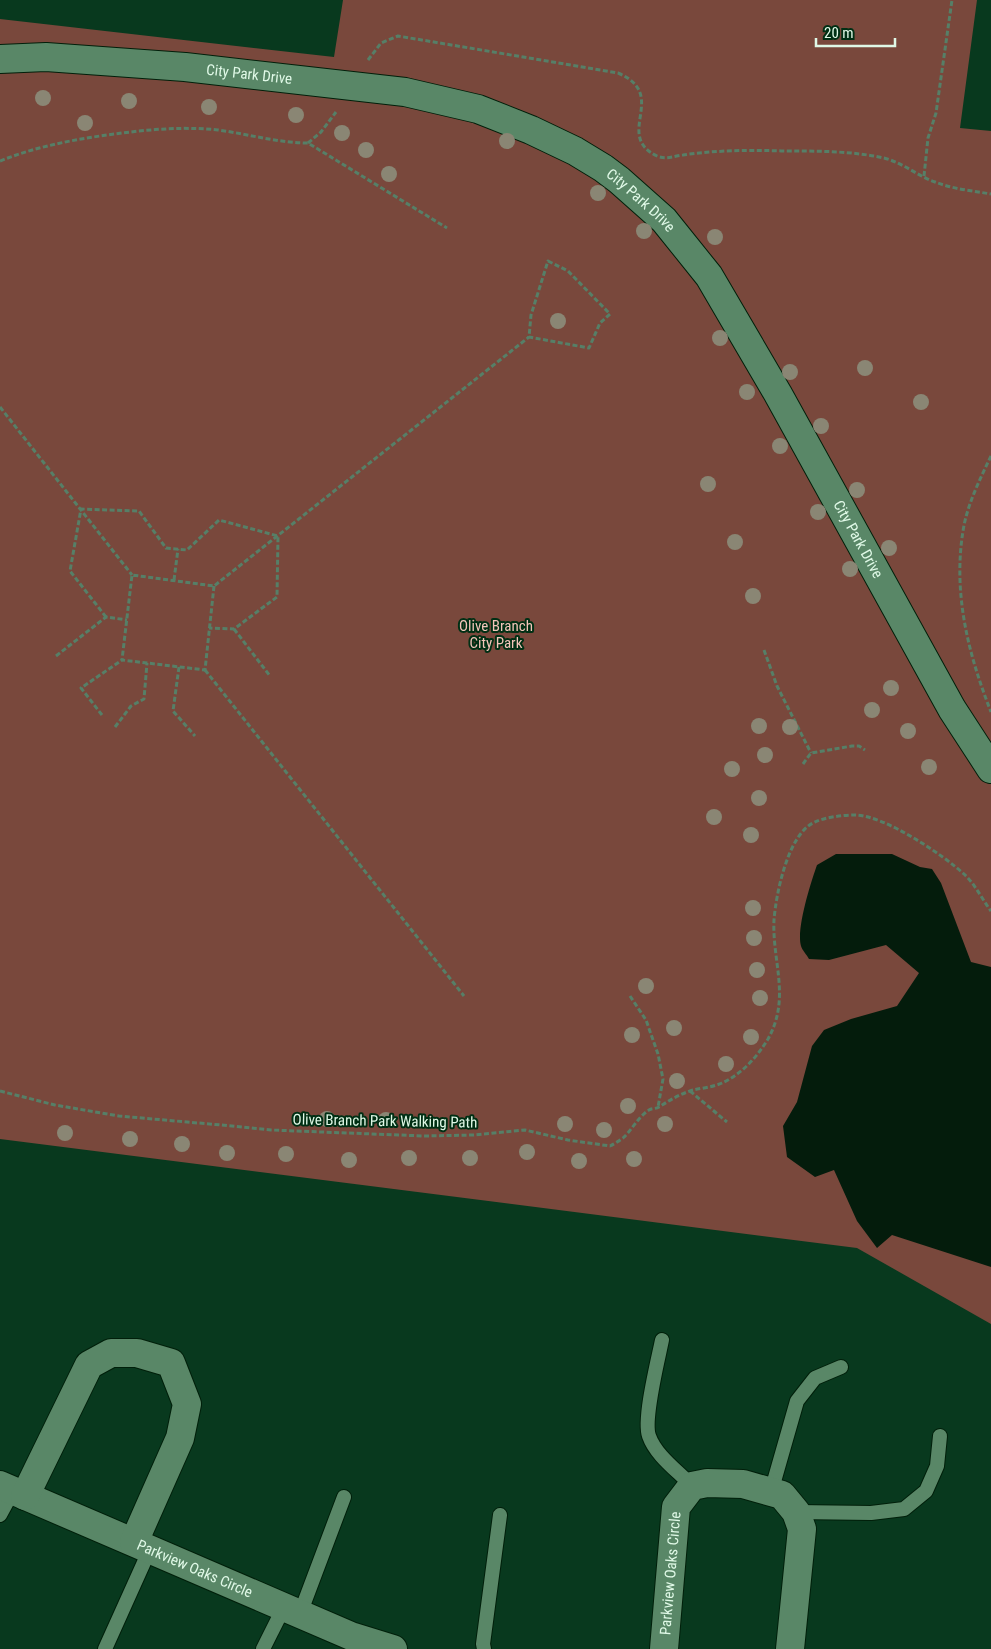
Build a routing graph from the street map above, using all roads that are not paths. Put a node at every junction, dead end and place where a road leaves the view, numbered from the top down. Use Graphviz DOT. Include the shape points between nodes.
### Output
graph roads {
  1 [pos="0,59"];
  2 [pos="991,769"];
  3 [pos="662,1340"];
  4 [pos="841,1367"];
  5 [pos="940,1436"];
  6 [pos="692,1486"];
  7 [pos="13,1491"];
  8 [pos="771,1492"];
  9 [pos="344,1497"];
  10 [pos="796,1512"];
  11 [pos="0,1515"];
  12 [pos="500,1515"];
  13 [pos="142,1546"];
  14 [pos="292,1611"];
  15 [pos="105,1649"];
  16 [pos="263,1649"];
  17 [pos="393,1649"];
  18 [pos="484,1649"];
  19 [pos="664,1649"];
  20 [pos="790,1649"];
  1 -- 2 [label="street, City Park Drive" via="46,57 185,67 405,92 478,108 575,151 603,168 664,220 709,276 952,709"];
  3 -- 6 [label="lane" via="648,1418 649,1435 658,1452"];
  4 -- 8 [label="lane" via="815,1378 797,1402"];
  5 -- 10 [label="lane" via="937,1466 926,1492 904,1509 871,1513"];
  6 -- 8 [label="street" via="743,1484"];
  6 -- 19 [label="street, Parkview Oaks Circle" via="676,1507"];
  7 -- 11 [label="lane"];
  7 -- 13 [label="street, Parkview Oaks Circle"];
  7 -- 13 [label="street" via="89,1365 110,1353 137,1353 171,1363 187,1404 180,1438"];
  8 -- 10 [label="street" via="782,1495"];
  9 -- 14 [label="lane"];
  10 -- 20 [label="street" via="802,1529"];
  12 -- 18 [label="lane"];
  13 -- 14 [label="street, Parkview Oaks Circle"];
  13 -- 15 [label="lane"];
  14 -- 16 [label="lane"];
  14 -- 17 [label="street, Parkview Oaks Circle" via="351,1636"];
}
